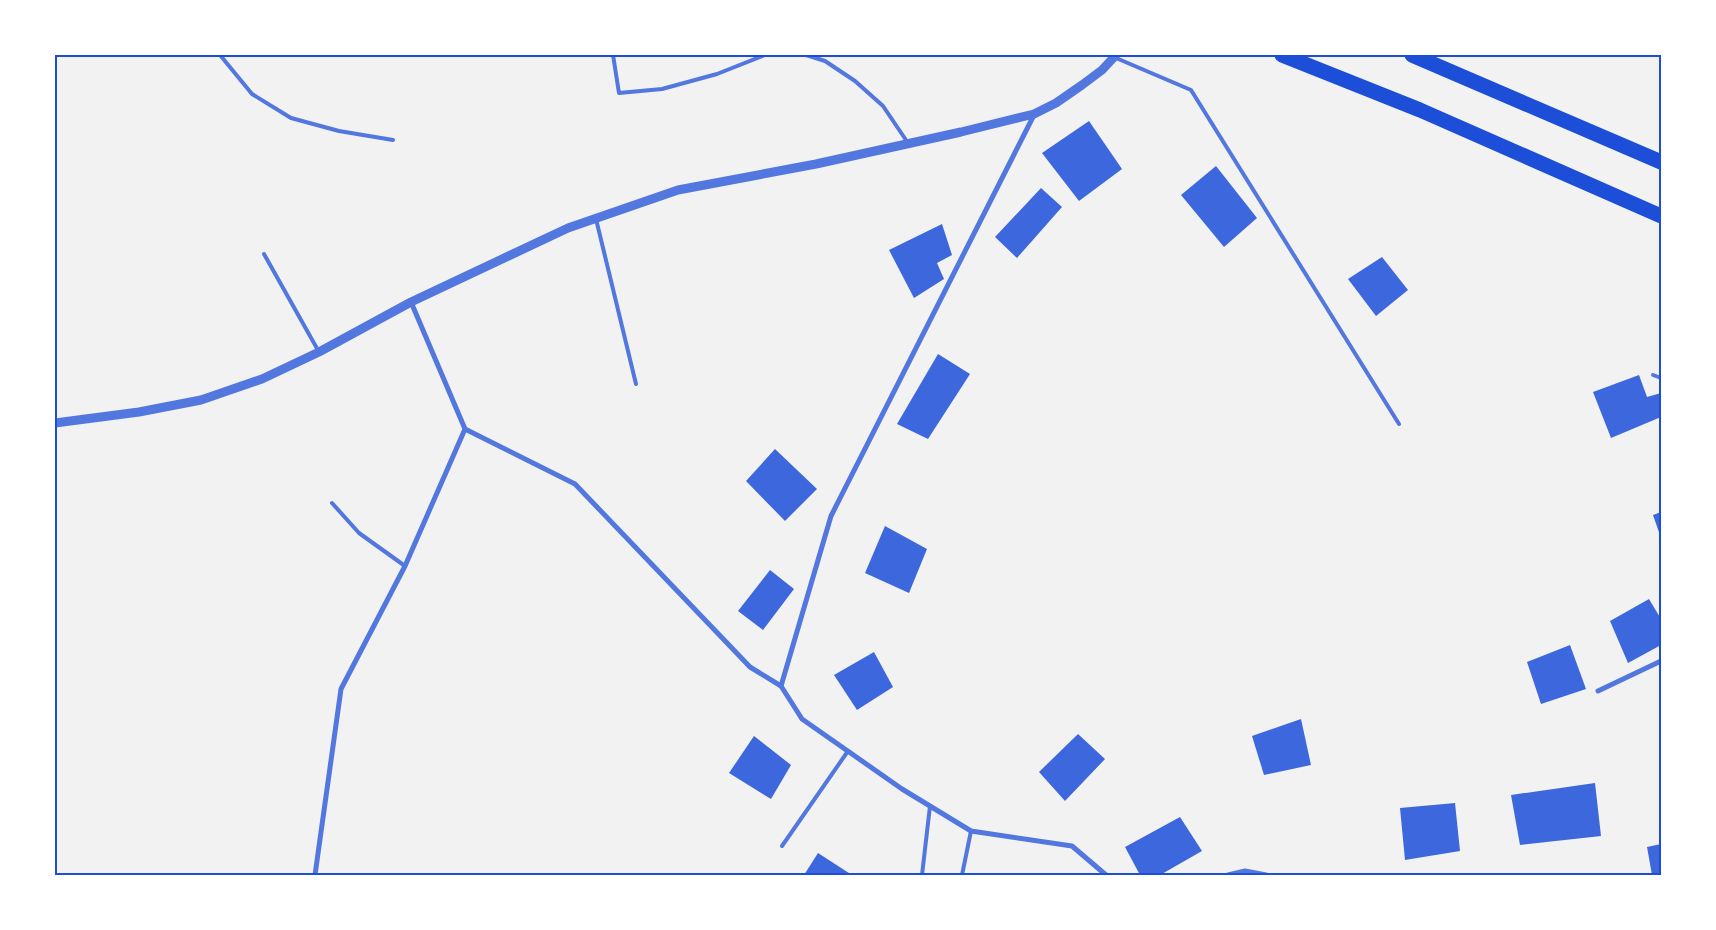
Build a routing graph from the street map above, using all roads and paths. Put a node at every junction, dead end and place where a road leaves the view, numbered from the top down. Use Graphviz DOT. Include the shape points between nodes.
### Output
graph roads {
  1 [pos="220,55"];
  2 [pos="612,55"];
  3 [pos="765,55"];
  4 [pos="806,55"];
  5 [pos="1282,55"];
  6 [pos="1412,55"];
  7 [pos="1115,56"];
  8 [pos="1034,114"];
  9 [pos="393,140"];
  10 [pos="908,143"];
  11 [pos="1661,162"];
  12 [pos="1661,216"];
  13 [pos="595,217"];
  14 [pos="264,254"];
  15 [pos="411,302"];
  16 [pos="319,352"];
  17 [pos="1654,375"];
  18 [pos="1661,378"];
  19 [pos="636,384"];
  20 [pos="55,423"];
  21 [pos="1399,424"];
  22 [pos="465,429"];
  23 [pos="332,503"];
  24 [pos="405,566"];
  25 [pos="1661,661"];
  26 [pos="781,686"];
  27 [pos="1598,692"];
  28 [pos="848,751"];
  29 [pos="930,806"];
  30 [pos="971,831"];
  31 [pos="782,846"];
  32 [pos="315,875"];
  33 [pos="922,875"];
  34 [pos="962,875"];
  35 [pos="1106,875"];
  36 [pos="1228,875"];
  37 [pos="1266,875"];
  1 -- 9 [label="lane" via="252,94 291,118 339,131"];
  2 -- 3 [label="lane" via="619,93 662,89 717,74"];
  4 -- 10 [label="lane" via="825,61 855,80 883,106"];
  5 -- 12 [label="highway" via="1420,110"];
  6 -- 11 [label="highway"];
  7 -- 8 [label="street" via="1082,85"];
  7 -- 21 [label="lane" via="1190,90"];
  8 -- 10 [label="street"];
  8 -- 26 [label="street" via="832,516"];
  10 -- 13 [label="street" via="678,190"];
  13 -- 15 [label="street"];
  13 -- 19 [label="lane"];
  14 -- 16 [label="lane"];
  15 -- 16 [label="street"];
  15 -- 22 [label="street"];
  16 -- 20 [label="street" via="262,379 201,400"];
  17 -- 18 [label="lane"];
  22 -- 24 [label="street"];
  22 -- 26 [label="street" via="575,484 750,667"];
  23 -- 24 [label="lane" via="359,533"];
  24 -- 32 [label="street" via="341,690"];
  25 -- 27 [label="street"];
  26 -- 28 [label="street" via="802,719"];
  28 -- 29 [label="street"];
  28 -- 31 [label="lane"];
  29 -- 30 [label="street"];
  29 -- 33 [label="lane"];
  30 -- 34 [label="lane"];
  30 -- 35 [label="street" via="1072,846"];
  36 -- 37 [label="street" via="1245,871"];
}
